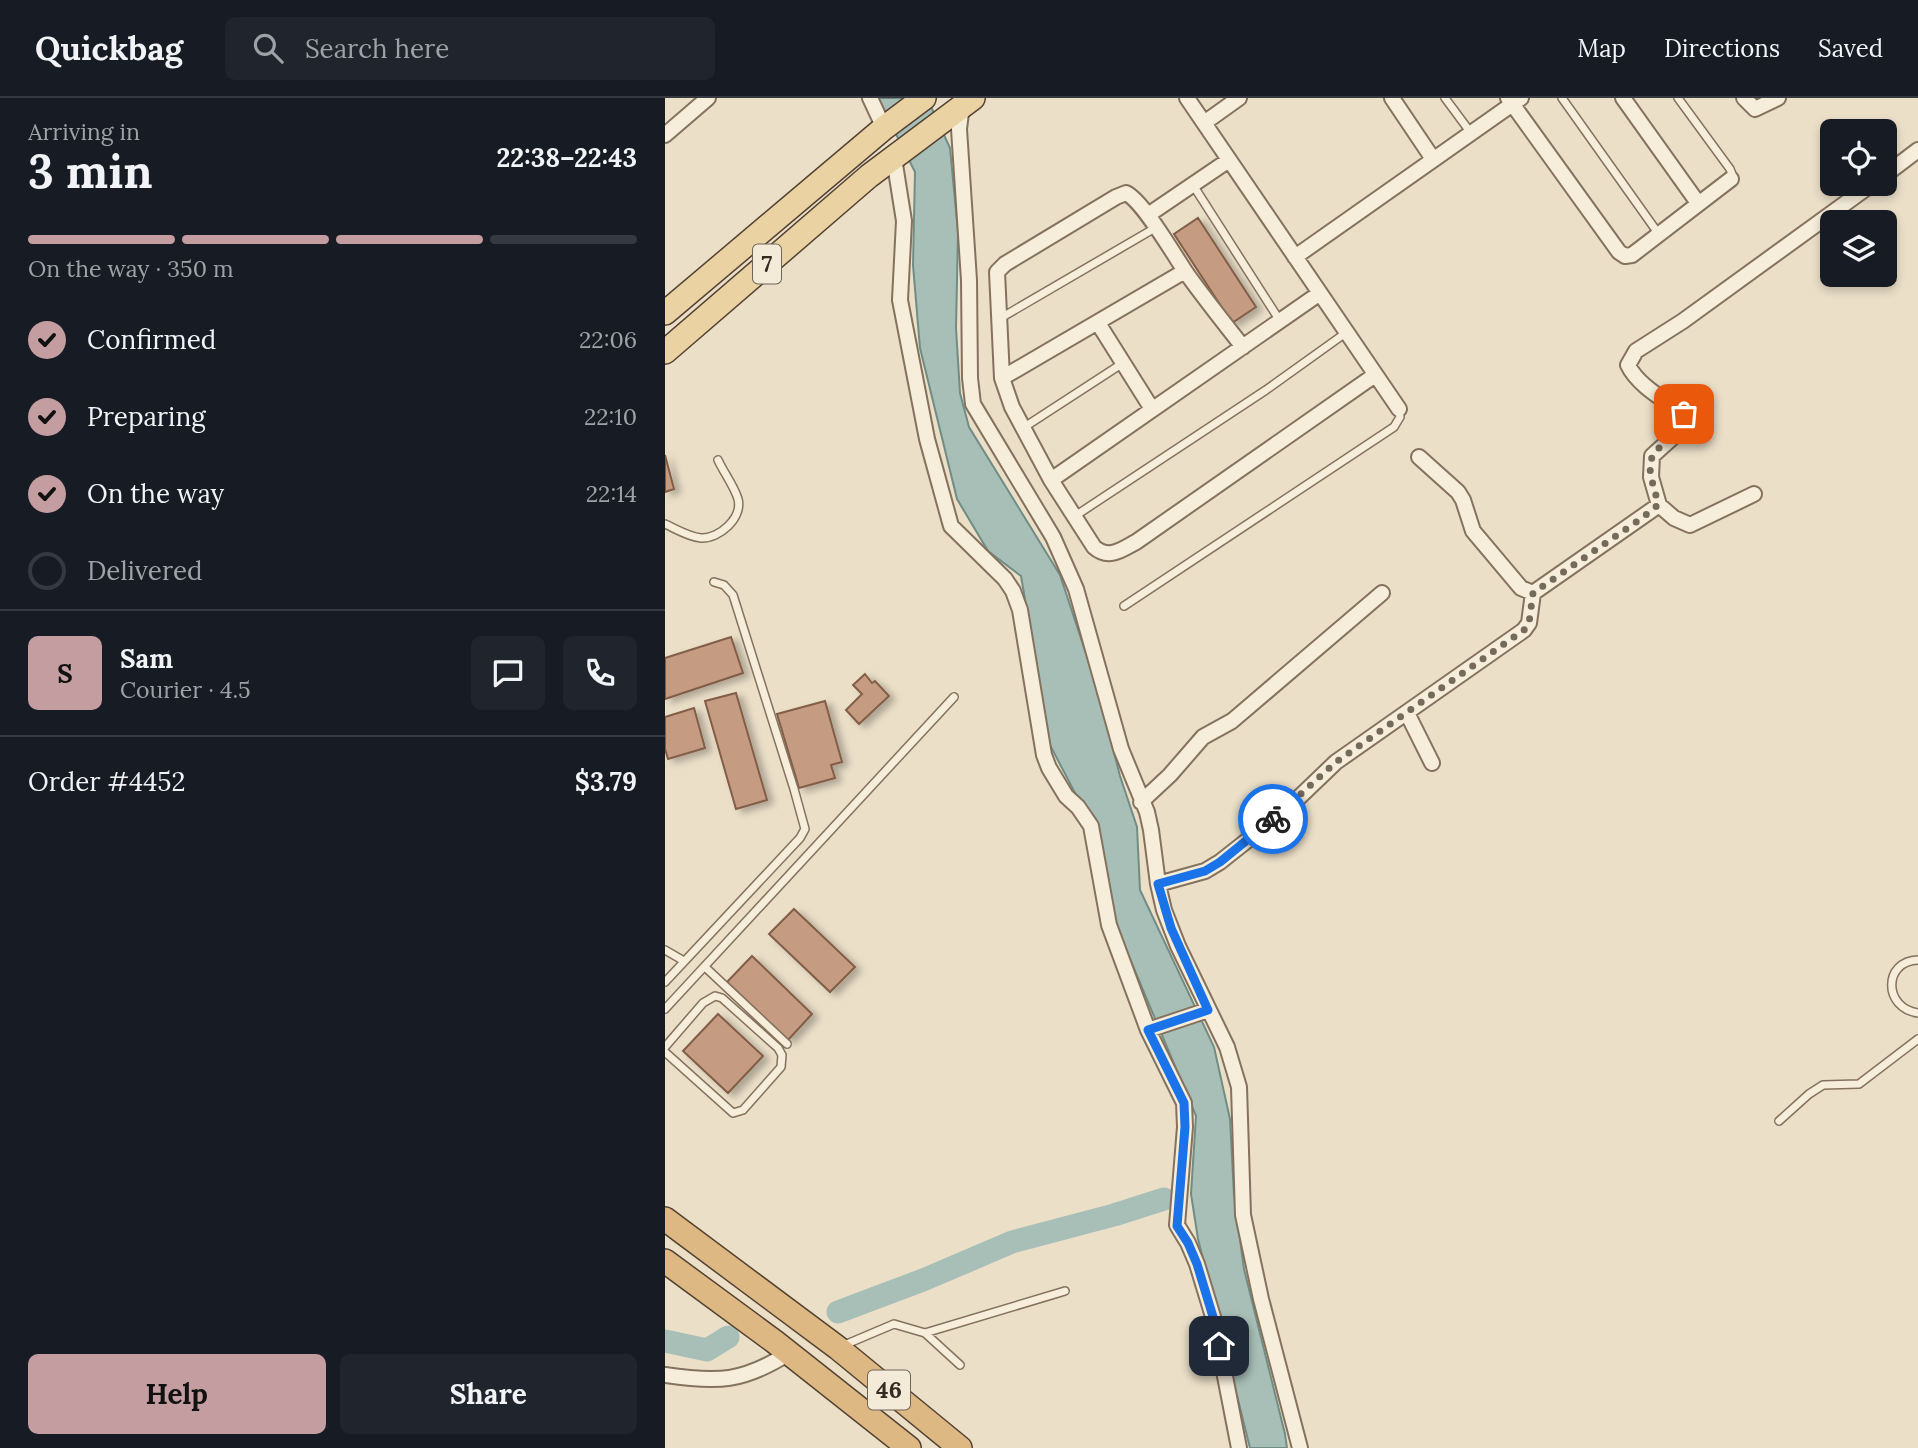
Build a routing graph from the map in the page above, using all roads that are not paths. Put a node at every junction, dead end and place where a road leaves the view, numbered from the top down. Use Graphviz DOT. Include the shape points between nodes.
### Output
graph roads {
  1 [pos="708,98"];
  2 [pos="870,98"];
  3 [pos="924,98"];
  4 [pos="1187,98"];
  5 [pos="1239,98"];
  6 [pos="1392,98"];
  7 [pos="1445,98"];
  8 [pos="1562,98"];
  9 [pos="1623,98"];
  10 [pos="1678,98"];
  11 [pos="1744,98"];
  12 [pos="1778,98"];
  13 [pos="1514,100"];
  14 [pos="963,105"];
  15 [pos="1204,123"];
  16 [pos="886,126"];
  17 [pos="1471,133"];
  18 [pos="665,135"];
  19 [pos="1918,150"];
  20 [pos="898,154"];
  21 [pos="1433,159"];
  22 [pos="1229,160"];
  23 [pos="1897,165"];
  24 [pos="1731,179"];
  25 [pos="1193,185"];
  26 [pos="1855,196"];
  27 [pos="1698,203"];
  28 [pos="1152,221"];
  29 [pos="1658,233"];
  30 [pos="1295,257"];
  31 [pos="1185,271"];
  32 [pos="1320,293"];
  33 [pos="665,313"];
  34 [pos="999,319"];
  35 [pos="1280,321"];
  36 [pos="1098,323"];
  37 [pos="1347,332"];
  38 [pos="1243,347"];
  39 [pos="665,352"];
  40 [pos="1123,363"];
  41 [pos="1375,375"];
  42 [pos="1002,378"];
  43 [pos="1152,409"];
  44 [pos="1399,409"];
  45 [pos="1023,428"];
  46 [pos="1419,457"];
  47 [pos="718,460"];
  48 [pos="1051,480"];
  49 [pos="1754,494"];
  50 [pos="1658,505"];
  51 [pos="1075,516"];
  52 [pos="665,524"];
  53 [pos="714,582"];
  54 [pos="1382,593"];
  55 [pos="1533,593"];
  56 [pos="1124,606"];
  57 [pos="954,697"];
  58 [pos="1407,713"];
  59 [pos="1432,762"];
  60 [pos="1141,802"];
  61 [pos="1158,884"];
  62 [pos="665,950"];
  63 [pos="1916,958"];
  64 [pos="684,961"];
  65 [pos="705,967"];
  66 [pos="665,982"];
  67 [pos="665,1009"];
  68 [pos="1204,1011"];
  69 [pos="1918,1013"];
  70 [pos="1152,1029"];
  71 [pos="1918,1039"];
  72 [pos="787,1044"];
  73 [pos="665,1050"];
  74 [pos="1779,1121"];
  75 [pos="665,1216"];
  76 [pos="665,1261"];
  77 [pos="665,1268"];
  78 [pos="1065,1292"];
  79 [pos="736,1314"];
  80 [pos="925,1333"];
  81 [pos="782,1347"];
  82 [pos="838,1348"];
  83 [pos="960,1365"];
  84 [pos="665,1375"];
  85 [pos="909,1448"];
  86 [pos="960,1448"];
  87 [pos="1239,1448"];
  88 [pos="1300,1448"];
  1 -- 18 [label="street"];
  2 -- 16 [label="street"];
  3 -- 16 [label="main road, 7"];
  4 -- 15 [label="street"];
  5 -- 15 [label="street"];
  6 -- 21 [label="street"];
  7 -- 17 [label="lane"];
  8 -- 29 [label="lane"];
  9 -- 27 [label="street"];
  10 -- 24 [label="lane" via="1730,169"];
  11 -- 12 [label="street" via="1755,109"];
  13 -- 17 [label="street"];
  13 -- 29 [label="street" via="1619,252 1632,255"];
  14 -- 20 [label="main road, 7"];
  14 -- 60 [label="street" via="959,129 973,404 1065,560"];
  15 -- 22 [label="street"];
  16 -- 33 [label="main road, 7"];
  17 -- 21 [label="street"];
  19 -- 23 [label="street"];
  20 -- 39 [label="main road, 7"];
  20 -- 70 [label="street" via="904,221 900,300 927,439 951,526 1013,591 1044,755 1066,796 1091,826 1109,925"];
  21 -- 30 [label="street"];
  22 -- 25 [label="street"];
  22 -- 30 [label="street"];
  24 -- 27 [label="street"];
  25 -- 28 [label="street"];
  25 -- 35 [label="lane"];
  26 -- 50 [label="street" via="1631,357 1628,365 1632,372 1687,419 1652,456 1651,477"];
  27 -- 29 [label="street"];
  28 -- 31 [label="street"];
  28 -- 34 [label="lane"];
  28 -- 34 [label="street" via="1126,193 1005,264 997,272"];
  30 -- 32 [label="street"];
  31 -- 36 [label="street"];
  31 -- 38 [label="street"];
  32 -- 35 [label="street"];
  32 -- 37 [label="street"];
  34 -- 42 [label="street"];
  35 -- 38 [label="street"];
  36 -- 40 [label="street"];
  36 -- 42 [label="street"];
  37 -- 41 [label="street"];
  37 -- 51 [label="lane"];
  38 -- 43 [label="street"];
  40 -- 43 [label="street"];
  40 -- 45 [label="lane"];
  41 -- 44 [label="street"];
  41 -- 51 [label="street" via="1117,552 1102,554"];
  42 -- 45 [label="street"];
  43 -- 48 [label="street"];
  44 -- 56 [label="lane" via="1394,427"];
  45 -- 48 [label="street"];
  46 -- 55 [label="street" via="1458,492 1473,531 1515,582"];
  47 -- 52 [label="lane" via="737,498 736,517 705,538"];
  48 -- 51 [label="street"];
  49 -- 50 [label="street" via="1690,525"];
  50 -- 55 [label="street"];
  53 -- 64 [label="lane" via="733,595 804,829"];
  54 -- 60 [label="street" via="1232,721 1203,737"];
  55 -- 58 [label="street" via="1524,630"];
  57 -- 65 [label="lane"];
  58 -- 59 [label="street"];
  58 -- 61 [label="street" via="1336,762 1287,809 1220,862"];
  60 -- 61 [label="street" via="1151,830"];
  61 -- 68 [label="street"];
  62 -- 64 [label="lane"];
  63 -- 69 [label="lane" via="1902,965 1891,983 1892,994 1903,1008"];
  64 -- 66 [label="lane"];
  65 -- 67 [label="lane"];
  65 -- 72 [label="lane"];
  68 -- 70 [label="street"];
  68 -- 88 [label="street" via="1227,1047 1239,1087 1243,1215"];
  70 -- 87 [label="street" via="1184,1103 1177,1226 1188,1243 1211,1308"];
  71 -- 74 [label="lane" via="1859,1084 1823,1085"];
  73 -- 73 [label="lane" via="733,1113 743,1111 783,1061 778,1048 715,996 703,1003"];
  75 -- 82 [label="highway, 46"];
  76 -- 79 [label="highway, 46"];
  77 -- 79 [label="highway"];
  78 -- 80 [label="lane"];
  79 -- 81 [label="highway, 46"];
  80 -- 82 [label="lane" via="894,1325"];
  80 -- 83 [label="lane"];
  81 -- 84 [label="street" via="763,1369 728,1379"];
  81 -- 85 [label="highway, 46"];
  82 -- 86 [label="highway, 46"];
}
